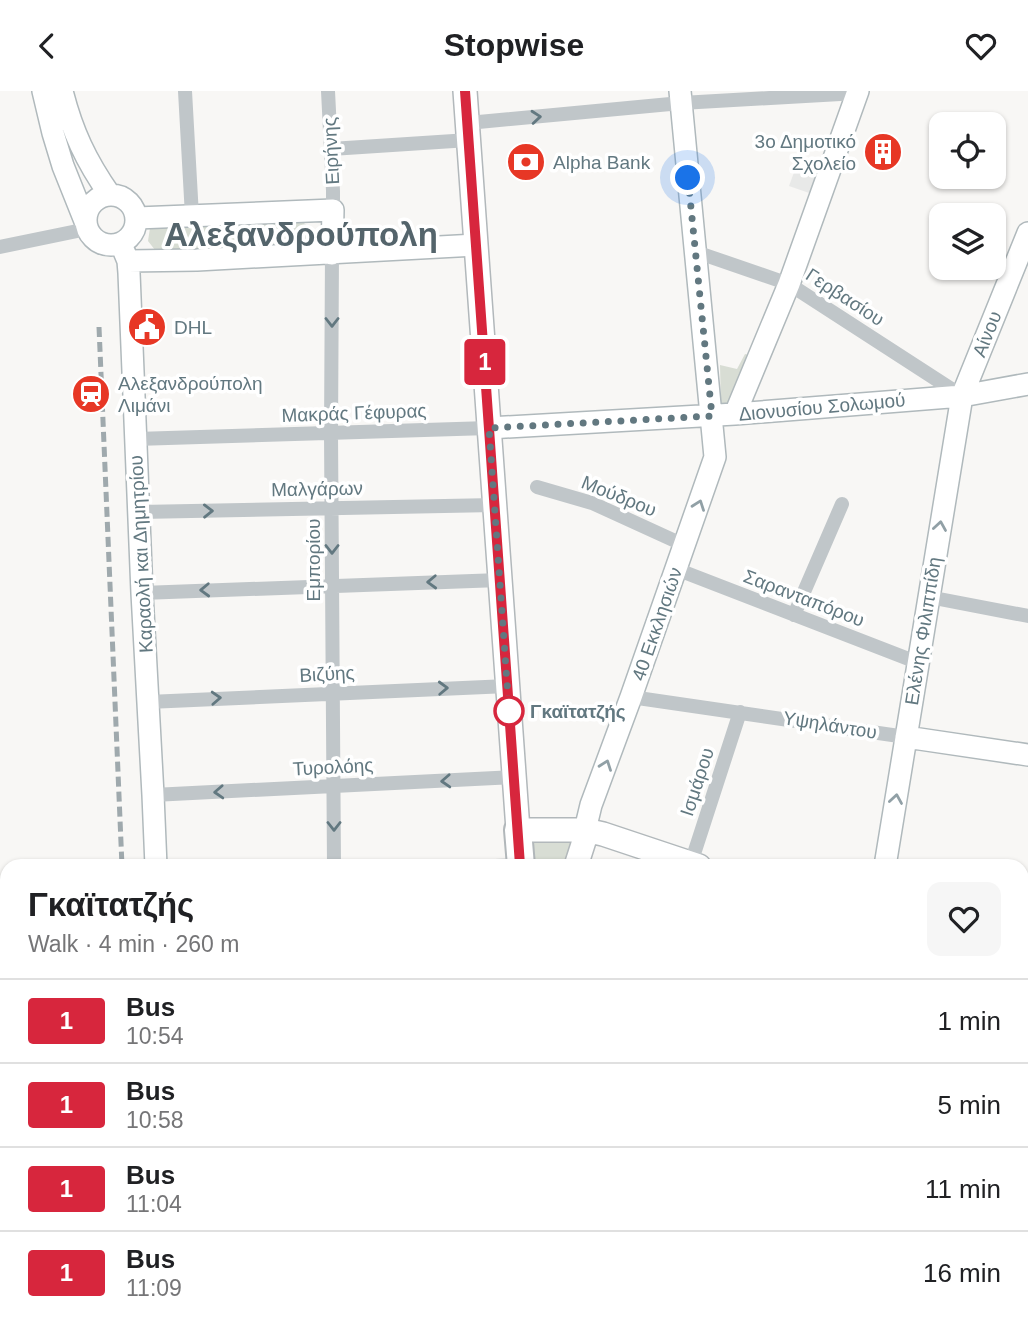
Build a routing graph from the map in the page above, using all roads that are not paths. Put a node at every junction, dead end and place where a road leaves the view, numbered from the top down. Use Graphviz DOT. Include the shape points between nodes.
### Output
graph roads {
  1 [pos="43,91"];
  2 [pos="62,91"];
  3 [pos="185,91"];
  4 [pos="328,91"];
  5 [pos="465,91"];
  6 [pos="858,92"];
  7 [pos="681,97"];
  8 [pos="468,132"];
  9 [pos="331,149"];
  10 [pos="110,195"];
  11 [pos="333,210"];
  12 [pos="192,216"];
  13 [pos="136,218"];
  14 [pos="86,225"];
  15 [pos="1028,233"];
  16 [pos="476,245"];
  17 [pos="0,247"];
  18 [pos="696,252"];
  19 [pos="125,253"];
  20 [pos="332,254"];
  21 [pos="789,284"];
  22 [pos="1028,384"];
  23 [pos="962,395"];
  24 [pos="736,414"];
  25 [pos="712,416"];
  26 [pos="489,428"];
  27 [pos="331,434"];
  28 [pos="136,439"];
  29 [pos="537,487"];
  30 [pos="842,504"];
  31 [pos="495,505"];
  32 [pos="332,508"];
  33 [pos="140,512"];
  34 [pos="684,545"];
  35 [pos="676,569"];
  36 [pos="500,580"];
  37 [pos="332,586"];
  38 [pos="142,593"];
  39 [pos="929,597"];
  40 [pos="794,615"];
  41 [pos="1028,616"];
  42 [pos="919,663"];
  43 [pos="508,686"];
  44 [pos="333,693"];
  45 [pos="631,697"];
  46 [pos="148,702"];
  47 [pos="740,712"];
  48 [pos="906,737"];
  49 [pos="1028,755"];
  50 [pos="514,777"];
  51 [pos="334,786"];
  52 [pos="153,795"];
  53 [pos="518,830"];
  54 [pos="585,830"];
  55 [pos="156,859"];
  56 [pos="334,859"];
  57 [pos="513,859"];
  58 [pos="578,859"];
  59 [pos="677,859"];
  60 [pos="697,859"];
  61 [pos="886,859"];
  1 -- 14 [label="street" via="63,166"];
  2 -- 10 [label="street" via="85,157"];
  3 -- 12 [label="street"];
  4 -- 9 [label="street, Ειρήνης"];
  5 -- 8 [label="main road"];
  6 -- 7 [label="street"];
  6 -- 21 [label="street"];
  8 -- 7 [label="street, one-way"];
  7 -- 18 [label="street, 40 Εκκλησιών"];
  8 -- 9 [label="street"];
  8 -- 16 [label="main road"];
  9 -- 11 [label="street, Ειρήνης"];
  10 -- 13 [label="street" via="125,198"];
  10 -- 14 [label="street" via="90,206"];
  11 -- 12 [label="street"];
  11 -- 20 [label="street, Ειρήνης"];
  12 -- 13 [label="street"];
  13 -- 19 [label="street"];
  14 -- 17 [label="street"];
  14 -- 19 [label="street" via="97,242"];
  15 -- 23 [label="street, Αίνου"];
  16 -- 20 [label="street"];
  16 -- 26 [label="main road"];
  18 -- 21 [label="street, Γερβασίου"];
  18 -- 25 [label="street, 40 Εκκλησιών"];
  19 -- 20 [label="street"];
  19 -- 28 [label="street, Καραολή και Δημητρίου"];
  20 -- 27 [label="street, Εμπορίου, one-way"];
  21 -- 23 [label="street, Γερβασίου"];
  21 -- 24 [label="street"];
  22 -- 23 [label="street, Διονυσίου Σολωμού"];
  23 -- 24 [label="street, Διονυσίου Σολωμού"];
  39 -- 23 [label="street, Ελένης Φιλιππίδη, one-way"];
  24 -- 25 [label="street, Διονυσίου Σολωμού"];
  25 -- 26 [label="street, Διονυσίου Σολωμού"];
  34 -- 25 [label="street, 40 Εκκλησιών, one-way" via="714,463"];
  26 -- 27 [label="street, Μακράς Γέφυρας"];
  26 -- 31 [label="main road"];
  27 -- 28 [label="street, Μακράς Γέφυρας"];
  27 -- 32 [label="street, Εμπορίου"];
  28 -- 33 [label="street, Καραολή και Δημητρίου"];
  29 -- 34 [label="street, Μούδρου" via="592,503"];
  30 -- 40 [label="street"];
  31 -- 32 [label="street, Μαλγάρων"];
  31 -- 36 [label="main road"];
  33 -- 32 [label="street, Μαλγάρων, one-way"];
  32 -- 37 [label="street, Εμπορίου, one-way"];
  33 -- 38 [label="street, Καραολή και Δημητρίου"];
  34 -- 35 [label="street, 40 Εκκλησιών"];
  35 -- 40 [label="street, Σαρανταπόρου"];
  35 -- 45 [label="street, 40 Εκκλησιών"];
  36 -- 37 [label="street, one-way"];
  36 -- 43 [label="main road"];
  37 -- 38 [label="street, one-way"];
  37 -- 44 [label="street, Εμπορίου"];
  38 -- 46 [label="street, Καραολή και Δημητρίου"];
  39 -- 41 [label="street"];
  39 -- 42 [label="street, Ελένης Φιλιππίδη"];
  40 -- 42 [label="street, Σαρανταπόρου"];
  42 -- 48 [label="street, Ελένης Φιλιππίδη"];
  44 -- 43 [label="street, Βιζύης, one-way"];
  43 -- 50 [label="main road"];
  46 -- 44 [label="street, Βιζύης, one-way"];
  44 -- 51 [label="street, Εμπορίου"];
  45 -- 47 [label="street, Υψηλάντου"];
  54 -- 45 [label="street, 40 Εκκλησιών, one-way"];
  46 -- 52 [label="street, Καραολή και Δημητρίου"];
  47 -- 48 [label="street, Υψηλάντου"];
  47 -- 60 [label="street, Ισμάρου"];
  48 -- 49 [label="street, Υψηλάντου"];
  61 -- 48 [label="street, Ελένης Φιλιππίδη, one-way"];
  50 -- 51 [label="street, Τυρολόης, one-way"];
  50 -- 53 [label="main road"];
  51 -- 52 [label="street, Τυρολόης, one-way"];
  51 -- 56 [label="street, Εμπορίου, one-way"];
  52 -- 55 [label="street, Καραολή και Δημητρίου"];
  53 -- 54 [label="main road"];
  53 -- 57 [label="highway"];
  54 -- 58 [label="main road"];
  54 -- 59 [label="main road"];
}
